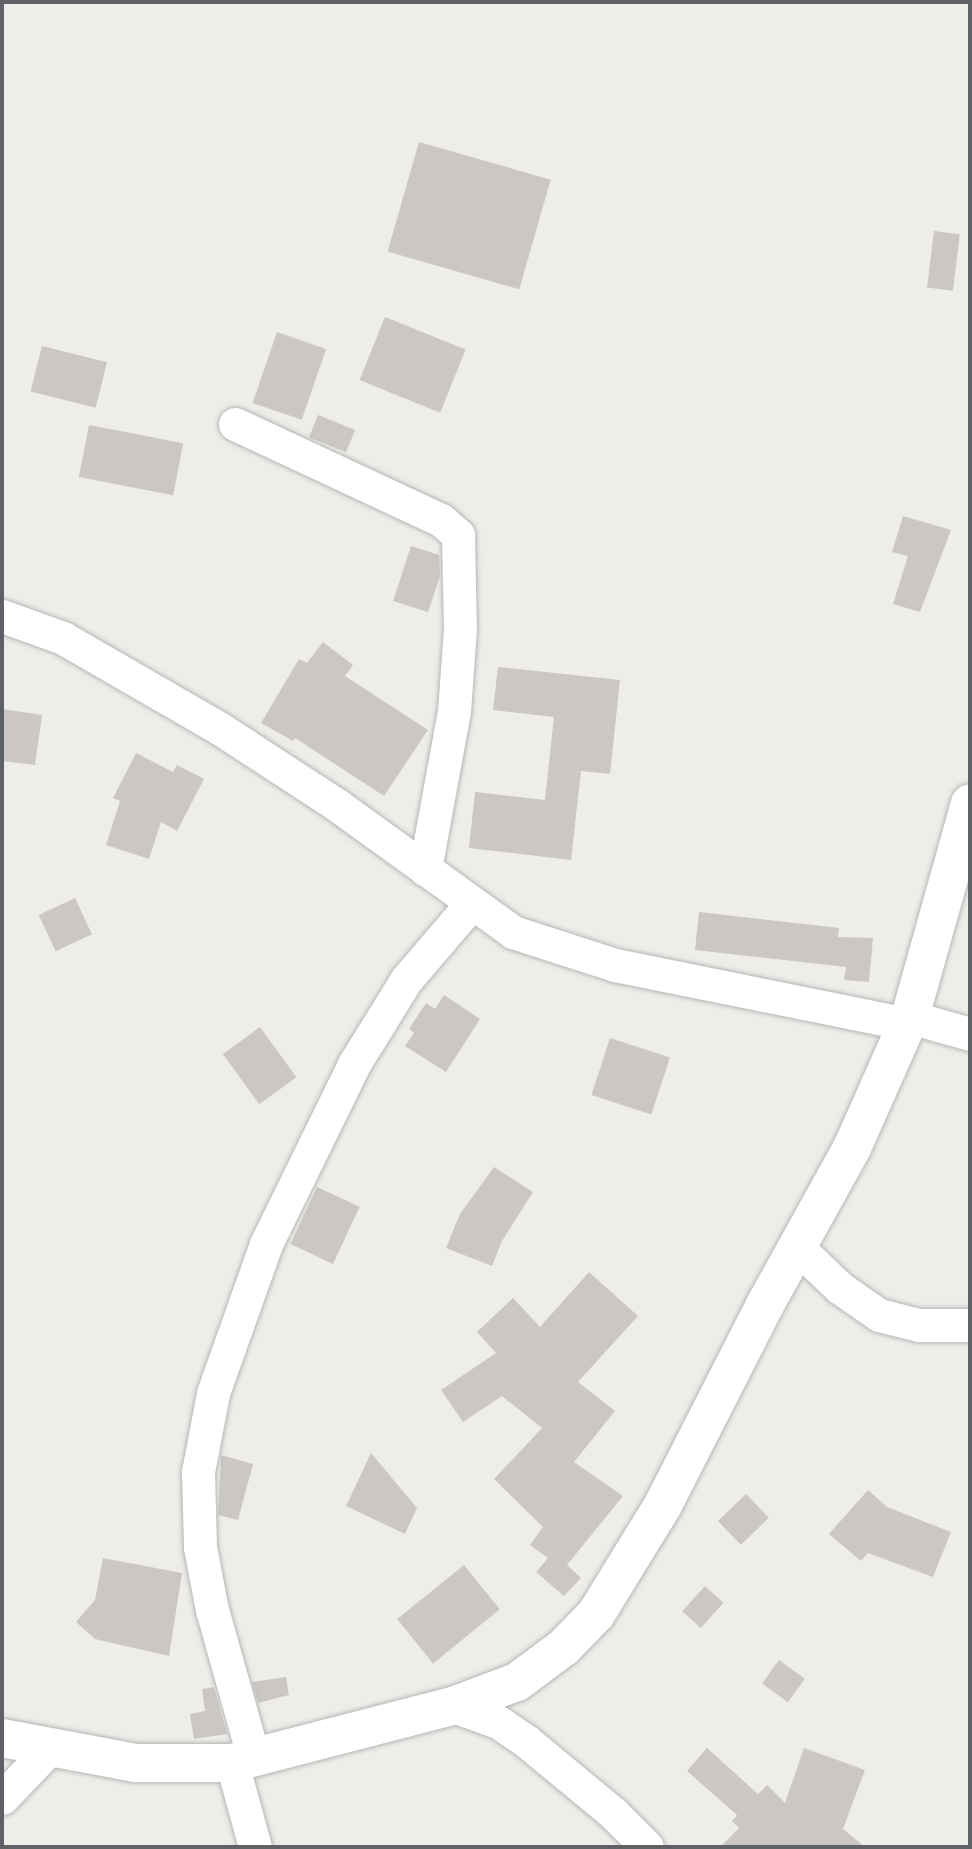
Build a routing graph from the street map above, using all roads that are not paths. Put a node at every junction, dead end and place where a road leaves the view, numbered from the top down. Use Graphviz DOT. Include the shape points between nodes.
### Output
graph roads {
  1 [pos="235,424"];
  2 [pos="2,616"];
  3 [pos="970,803"];
  4 [pos="425,869"];
  5 [pos="471,904"];
  6 [pos="909,1020"];
  7 [pos="970,1034"];
  8 [pos="797,1247"];
  9 [pos="970,1325"];
  10 [pos="453,1706"];
  11 [pos="2,1738"];
  12 [pos="48,1750"];
  13 [pos="243,1761"];
  14 [pos="2,1798"];
  15 [pos="255,1847"];
  16 [pos="647,1847"];
  1 -- 4 [label="street" via="441,520 458,535 460,628 454,711"];
  2 -- 4 [label="street" via="62,638 129,674 337,805"];
  3 -- 6 [label="street"];
  4 -- 5 [label="street"];
  5 -- 6 [label="street" via="513,932 566,952"];
  5 -- 13 [label="street" via="406,980 354,1064 266,1244 213,1393 198,1472 200,1547"];
  6 -- 7 [label="street"];
  6 -- 8 [label="street" via="852,1148"];
  8 -- 9 [label="street" via="840,1288 879,1315 919,1325"];
  8 -- 10 [label="street" via="663,1505 596,1614 564,1647 517,1682"];
  10 -- 13 [label="street"];
  10 -- 16 [label="street" via="498,1722 526,1741"];
  11 -- 12 [label="street"];
  12 -- 13 [label="street" via="136,1763"];
  12 -- 14 [label="street"];
  13 -- 15 [label="street"];
}
